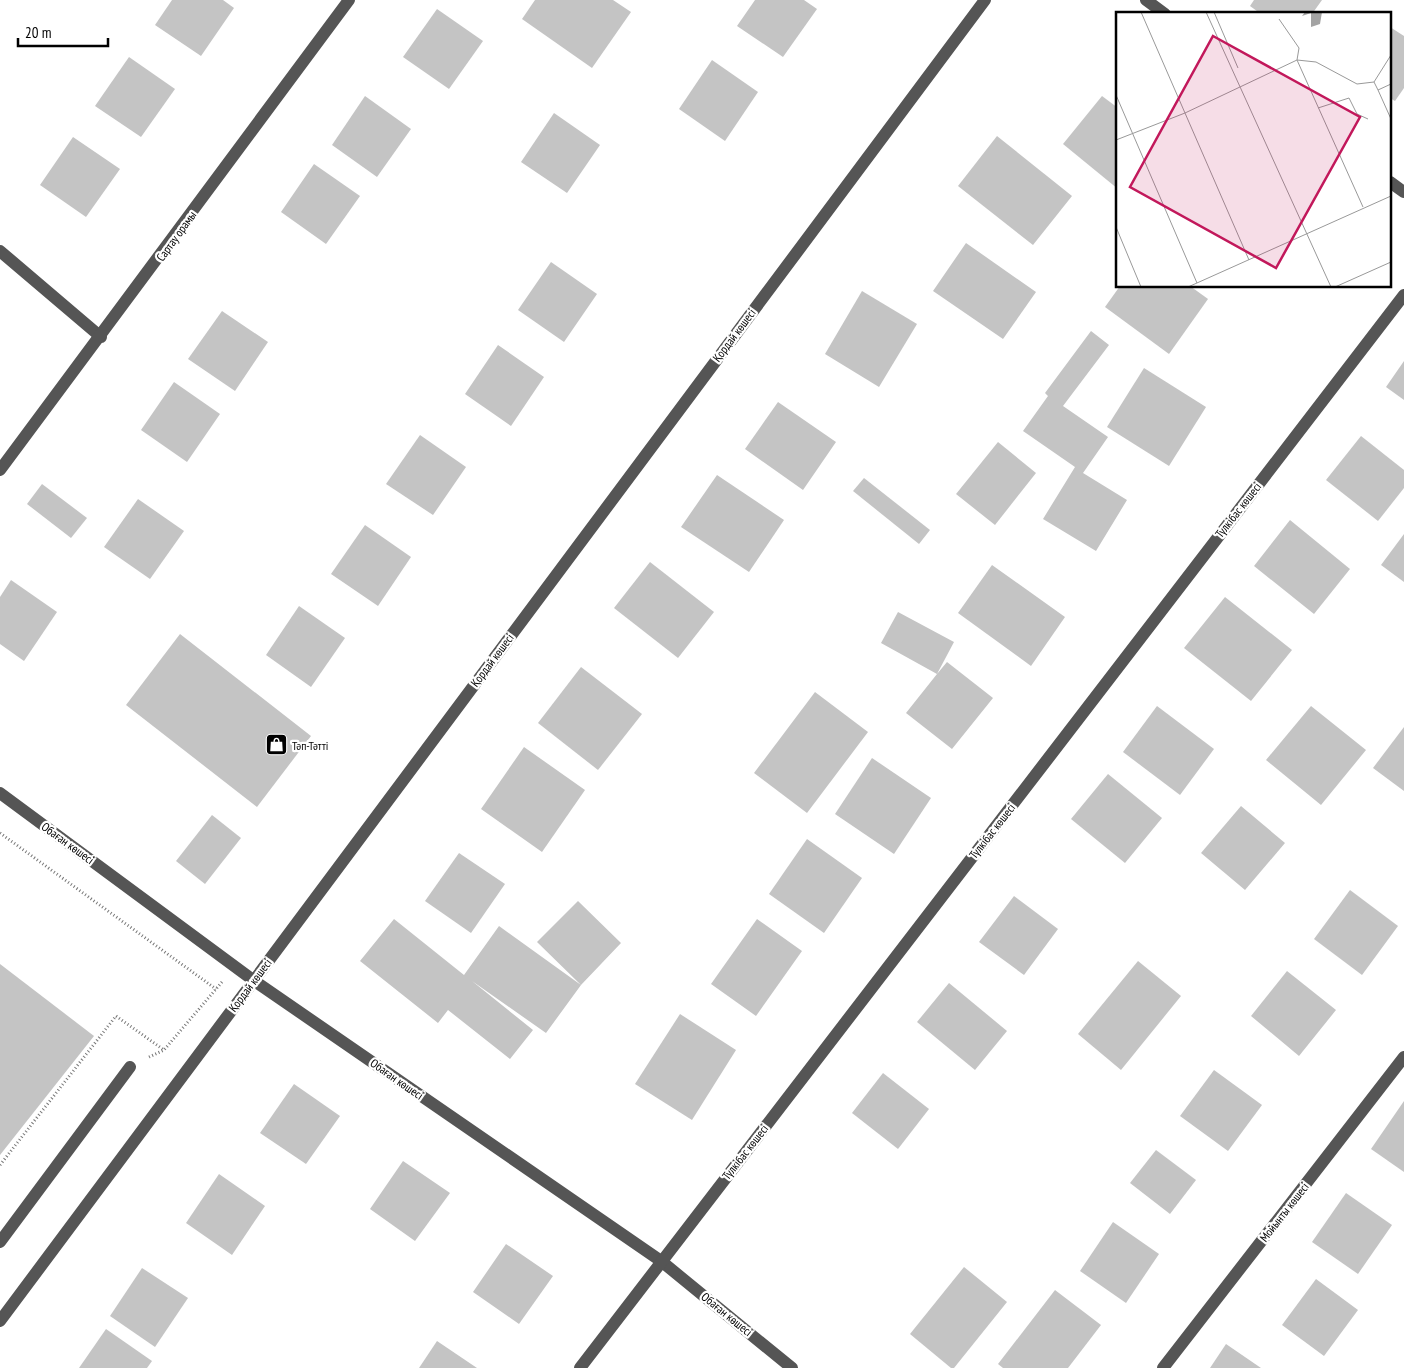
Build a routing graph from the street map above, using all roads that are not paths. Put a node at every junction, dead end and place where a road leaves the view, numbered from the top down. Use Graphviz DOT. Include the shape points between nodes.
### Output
graph roads {
  1 [pos="349,0"];
  2 [pos="984,0"];
  3 [pos="1146,0"];
  4 [pos="1162,12"];
  5 [pos="1392,183"];
  6 [pos="1404,192"];
  7 [pos="0,251"];
  8 [pos="1404,294"];
  9 [pos="101,337"];
  10 [pos="0,470"];
  11 [pos="0,793"];
  12 [pos="254,980"];
  13 [pos="1404,1056"];
  14 [pos="130,1066"];
  15 [pos="0,1242"];
  16 [pos="661,1261"];
  17 [pos="5,1306"];
  18 [pos="0,1320"];
  19 [pos="580,1368"];
  20 [pos="792,1368"];
  21 [pos="1163,1368"];
  1 -- 9 [label="street, Сартау орамы"];
  2 -- 12 [label="street, Қордай көшесі"];
  3 -- 4 [label="street"];
  5 -- 6 [label="street"];
  7 -- 9 [label="street"];
  8 -- 16 [label="street, Түлкібас көшесі"];
  9 -- 10 [label="street, Сартау орамы"];
  11 -- 12 [label="street, Обаған көшесі"];
  12 -- 16 [label="street, Обаған көшесі"];
  12 -- 17 [label="street, Қордай көшесі"];
  13 -- 21 [label="street, Мойынты көшесі"];
  14 -- 15 [label="street"];
  16 -- 19 [label="street, Түлкібас көшесі"];
  16 -- 20 [label="street, Обаған көшесі"];
  17 -- 18 [label="street, Қордай көшесі"];
}
